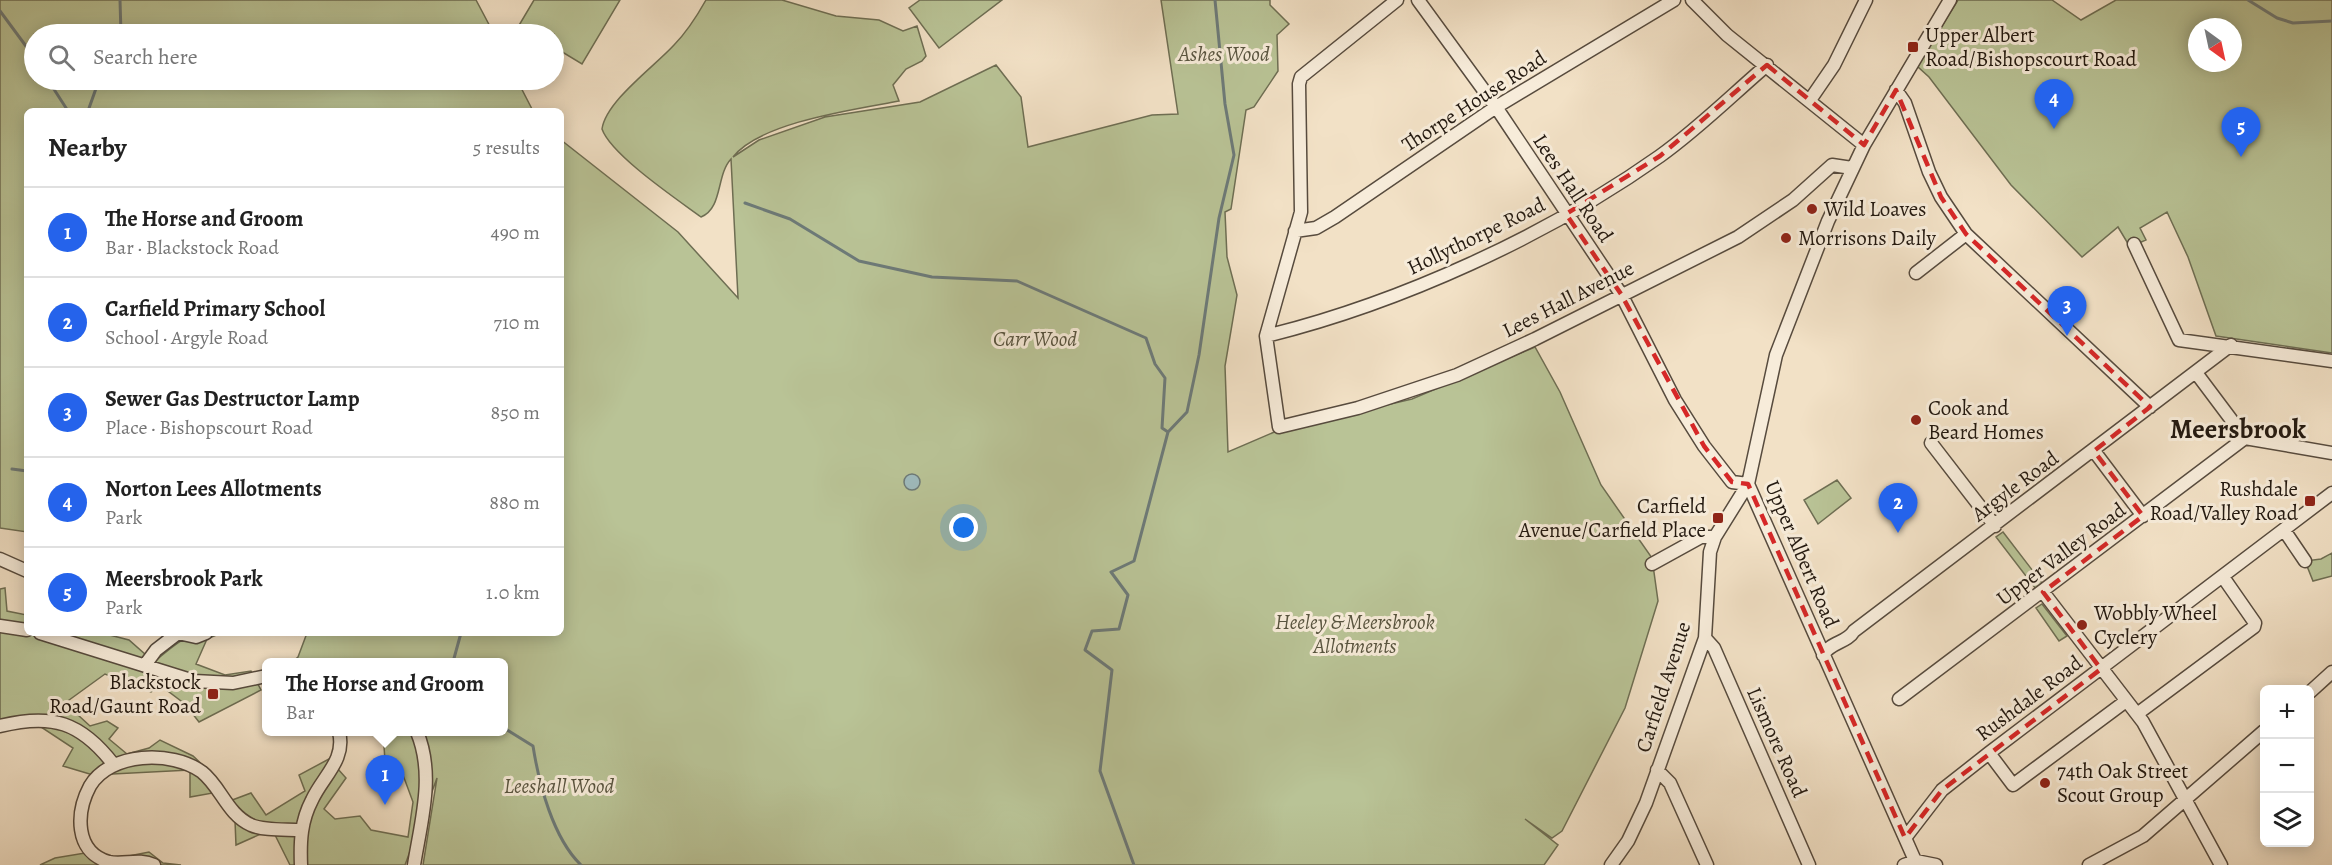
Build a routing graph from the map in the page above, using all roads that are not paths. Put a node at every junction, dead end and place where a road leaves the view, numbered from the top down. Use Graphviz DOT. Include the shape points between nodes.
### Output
graph roads {
  1 [pos="1397,0"];
  2 [pos="1418,0"];
  3 [pos="1674,0"];
  4 [pos="1692,0"];
  5 [pos="1866,0"];
  6 [pos="1950,0"];
  7 [pos="1767,65"];
  8 [pos="1896,90"];
  9 [pos="1810,100"];
  10 [pos="1496,107"];
  11 [pos="1864,145"];
  12 [pos="1852,168"];
  13 [pos="1566,214"];
  14 [pos="1295,231"];
  15 [pos="1966,234"];
  16 [pos="2134,244"];
  17 [pos="1916,273"];
  18 [pos="1621,294"];
  19 [pos="1266,336"];
  20 [pos="2231,345"];
  21 [pos="2332,361"];
  22 [pos="2197,374"];
  23 [pos="2150,408"];
  24 [pos="2245,438"];
  25 [pos="1931,443"];
  26 [pos="2094,451"];
  27 [pos="2332,453"];
  28 [pos="1748,484"];
  29 [pos="2332,493"];
  30 [pos="2144,516"];
  31 [pos="1995,526"];
  32 [pos="2284,530"];
  33 [pos="1715,537"];
  34 [pos="0,559"];
  35 [pos="2305,561"];
  36 [pos="1652,564"];
  37 [pos="24,570"];
  38 [pos="2223,577"];
  39 [pos="2043,592"];
  40 [pos="0,626"];
  41 [pos="24,630"];
  42 [pos="50,636"];
  43 [pos="174,636"];
  44 [pos="1705,638"];
  45 [pos="1823,655"];
  46 [pos="145,665"];
  47 [pos="2102,669"];
  48 [pos="2332,672"];
  49 [pos="262,677"];
  50 [pos="2314,688"];
  51 [pos="1899,699"];
  52 [pos="2126,701"];
  53 [pos="2137,714"];
  54 [pos="0,726"];
  55 [pos="2260,735"];
  56 [pos="339,736"];
  57 [pos="418,736"];
  58 [pos="1989,753"];
  59 [pos="114,765"];
  60 [pos="1657,770"];
  61 [pos="2185,799"];
  62 [pos="301,830"];
  63 [pos="1905,838"];
  64 [pos="95,861"];
  65 [pos="1912,864"];
  66 [pos="154,865"];
  67 [pos="301,865"];
  68 [pos="414,865"];
  69 [pos="1611,865"];
  70 [pos="1707,865"];
  71 [pos="1809,865"];
  72 [pos="1936,865"];
  73 [pos="2089,865"];
  74 [pos="2221,865"];
  1 -- 14 [label="street" via="1301,77 1301,212"];
  2 -- 10 [label="street, Lees Hall Road"];
  3 -- 10 [label="street, Thorpe House Road"];
  4 -- 7 [label="street" via="1727,35"];
  5 -- 9 [label="street" via="1834,65"];
  6 -- 8 [label="street, Upper Albert Road"];
  7 -- 9 [label="street"];
  7 -- 13 [label="street, Hollythorpe Road" via="1660,156"];
  8 -- 11 [label="street, Upper Albert Road"];
  8 -- 15 [label="street" via="1905,103 1937,188"];
  9 -- 11 [label="street"];
  10 -- 13 [label="street, Lees Hall Road"];
  10 -- 14 [label="street, Thorpe House Road" via="1335,217 1316,228"];
  11 -- 12 [label="street, Upper Albert Road"];
  12 -- 18 [label="street, Lees Hall Avenue" via="1832,165 1793,200 1738,237"];
  12 -- 28 [label="street, Upper Albert Road" via="1776,355"];
  13 -- 18 [label="street, Lees Hall Road"];
  13 -- 19 [label="street, Hollythorpe Road" via="1407,291"];
  14 -- 19 [label="street"];
  15 -- 17 [label="street"];
  15 -- 23 [label="street"];
  16 -- 20 [label="street" via="2176,336 2184,341"];
  18 -- 19 [label="street, Lees Hall Avenue" via="1456,375 1358,408 1279,427"];
  18 -- 28 [label="street, Lees Hall Road" via="1704,446 1732,482"];
  20 -- 21 [label="street"];
  20 -- 22 [label="street, Argyle Road"];
  22 -- 23 [label="street, Argyle Road"];
  22 -- 24 [label="street"];
  23 -- 26 [label="street, Argyle Road"];
  24 -- 27 [label="street"];
  24 -- 30 [label="street, Upper Valley Road"];
  25 -- 31 [label="street"];
  26 -- 30 [label="street"];
  26 -- 31 [label="street, Argyle Road"];
  28 -- 33 [label="street, Carfield Avenue"];
  28 -- 45 [label="street, Upper Albert Road"];
  29 -- 32 [label="street, Rushdale Road"];
  30 -- 39 [label="street, Upper Valley Road"];
  31 -- 45 [label="street, Argyle Road"];
  32 -- 35 [label="street"];
  32 -- 38 [label="street, Rushdale Road"];
  33 -- 36 [label="street" via="1701,537"];
  33 -- 44 [label="street, Carfield Avenue" via="1710,552"];
  34 -- 37 [label="street"];
  38 -- 47 [label="street, Rushdale Road"];
  38 -- 53 [label="street" via="2254,627"];
  39 -- 47 [label="street"];
  39 -- 51 [label="street, Upper Valley Road"];
  40 -- 41 [label="street"];
  42 -- 46 [label="street"];
  43 -- 46 [label="street"];
  44 -- 60 [label="street, Carfield Avenue"];
  44 -- 71 [label="street, Lismore Road" via="1714,648"];
  45 -- 63 [label="street, Upper Albert Road"];
  46 -- 49 [label="street" via="205,683"];
  47 -- 52 [label="street"];
  47 -- 58 [label="street, Rushdale Road"];
  48 -- 50 [label="street"];
  52 -- 53 [label="street"];
  52 -- 58 [label="street" via="2013,785"];
  53 -- 61 [label="street"];
  54 -- 59 [label="street" via="41,719 72,726 93,740"];
  55 -- 61 [label="street"];
  56 -- 62 [label="street" via="340,753 311,801"];
  57 -- 68 [label="street" via="426,760 427,781"];
  58 -- 63 [label="street, Rushdale Road" via="1942,790"];
  59 -- 62 [label="street" via="140,759 182,763 204,774 232,812 251,825"];
  59 -- 64 [label="street" via="93,782 81,807 81,833"];
  60 -- 69 [label="street, Carfield Avenue" via="1638,822"];
  60 -- 70 [label="street" via="1670,783"];
  61 -- 73 [label="street" via="2143,836"];
  61 -- 74 [label="street"];
  62 -- 67 [label="street"];
  63 -- 65 [label="street, Upper Albert Road"];
  64 -- 66 [label="street"];
  65 -- 72 [label="street"];
}
